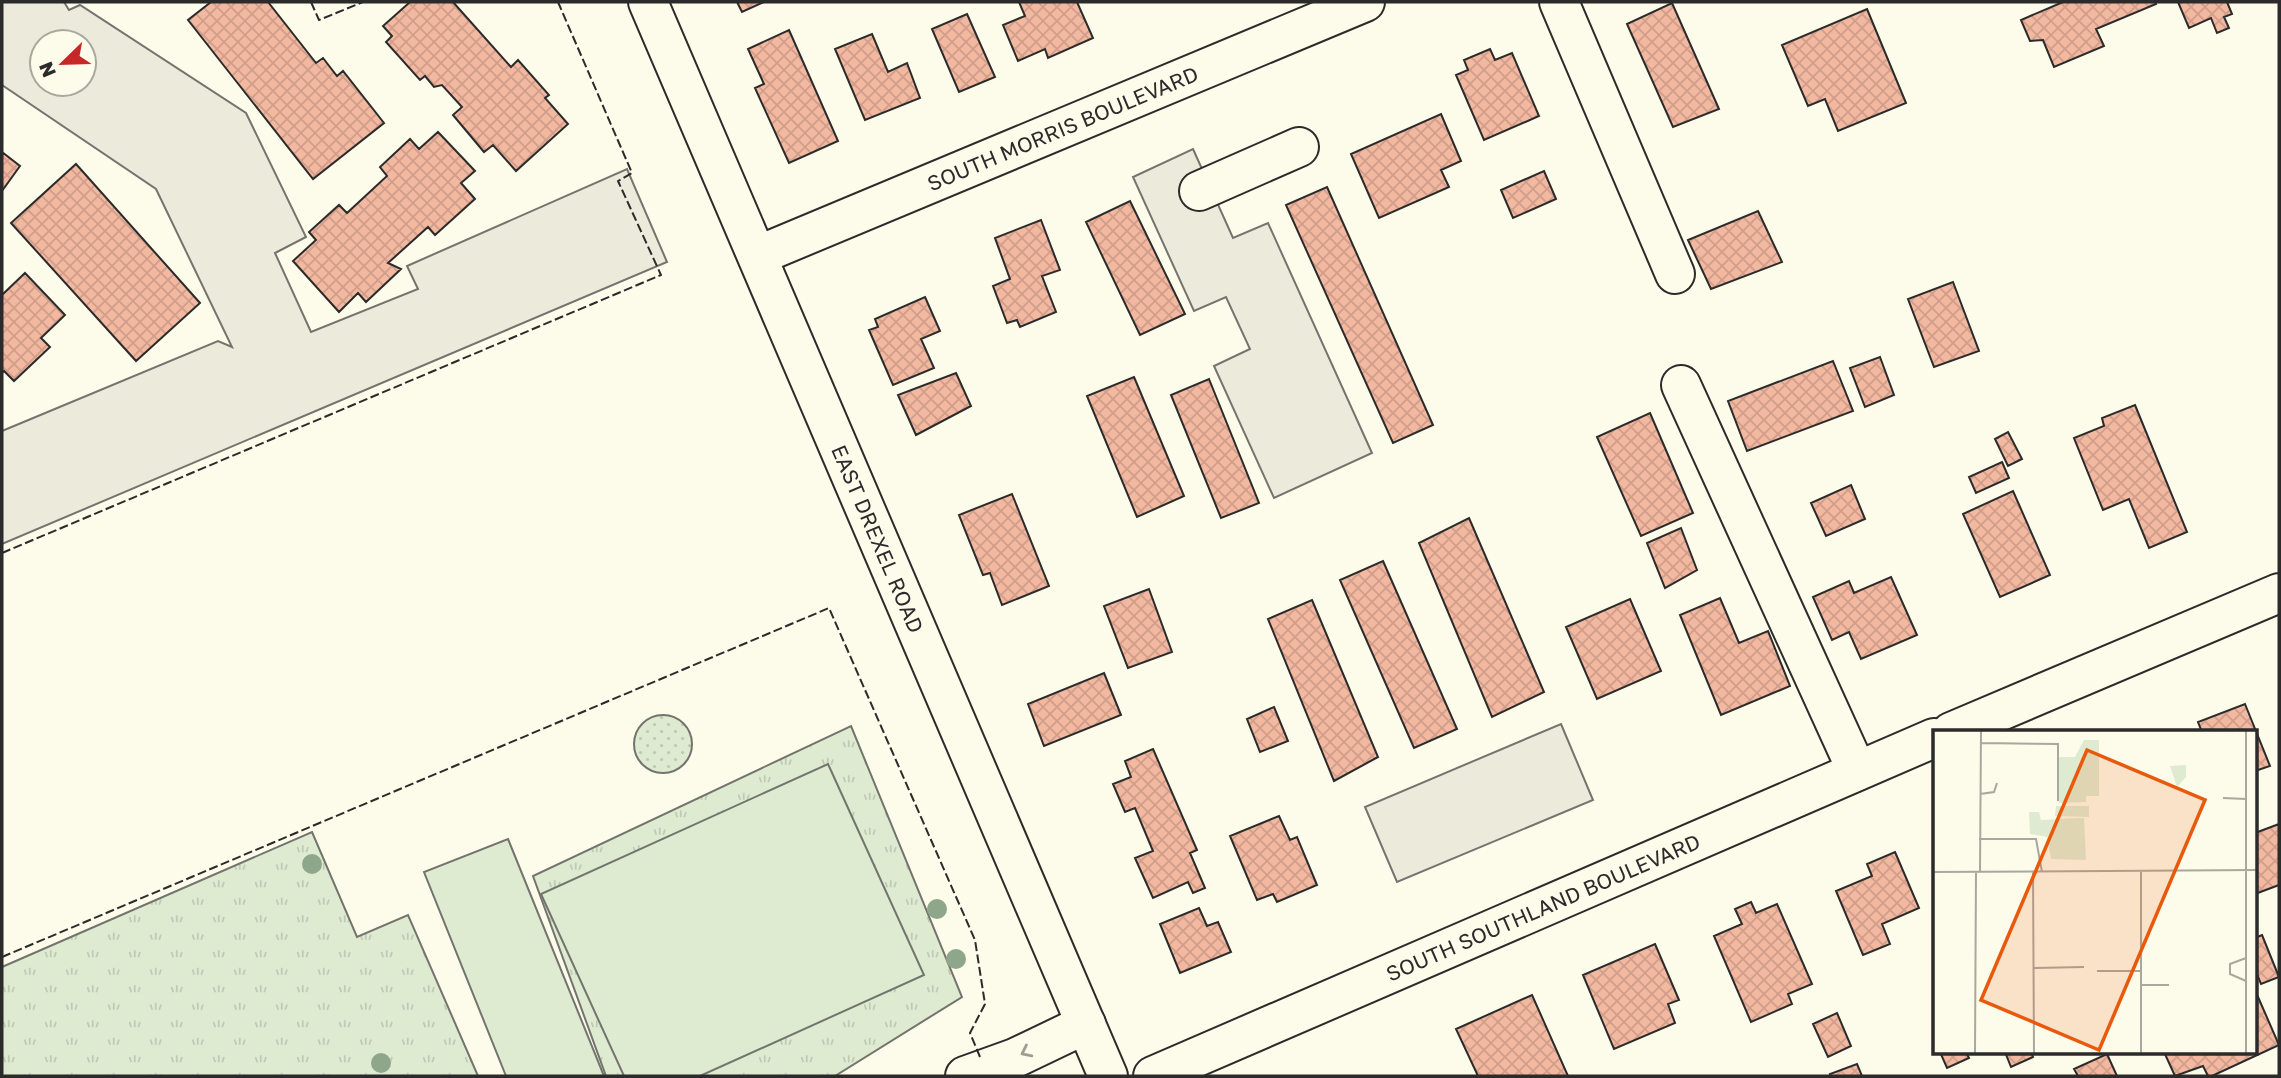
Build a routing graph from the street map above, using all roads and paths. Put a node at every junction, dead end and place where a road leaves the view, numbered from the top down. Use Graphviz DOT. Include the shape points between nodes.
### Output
graph roads {
  1 [pos="648,2"];
  2 [pos="1365,2"];
  3 [pos="1559,2"];
  4 [pos="1299,147"];
  5 [pos="1199,191"];
  6 [pos="759,255"];
  7 [pos="1675,274"];
  8 [pos="1681,385"];
  9 [pos="2279,593"];
  10 [pos="1956,730"];
  11 [pos="1933,738"];
  12 [pos="1857,771"];
  13 [pos="1086,1024"];
  14 [pos="965,1076"];
  15 [pos="1108,1076"];
  16 [pos="1153,1076"];
  1 -- 6 [label="street, EAST DREXEL ROAD"];
  2 -- 6 [label="street, SOUTH MORRIS BOULEVARD"];
  3 -- 7 [label="street"];
  4 -- 5 [label="street"];
  6 -- 13 [label="street, EAST DREXEL ROAD"];
  8 -- 12 [label="street"];
  9 -- 10 [label="street"];
  11 -- 12 [label="street, SOUTH SOUTHLAND BOULEVARD"];
  12 -- 16 [label="street, SOUTH SOUTHLAND BOULEVARD"];
  13 -- 14 [label="street, one-way"];
  13 -- 15 [label="street, EAST DREXEL ROAD"];
}
